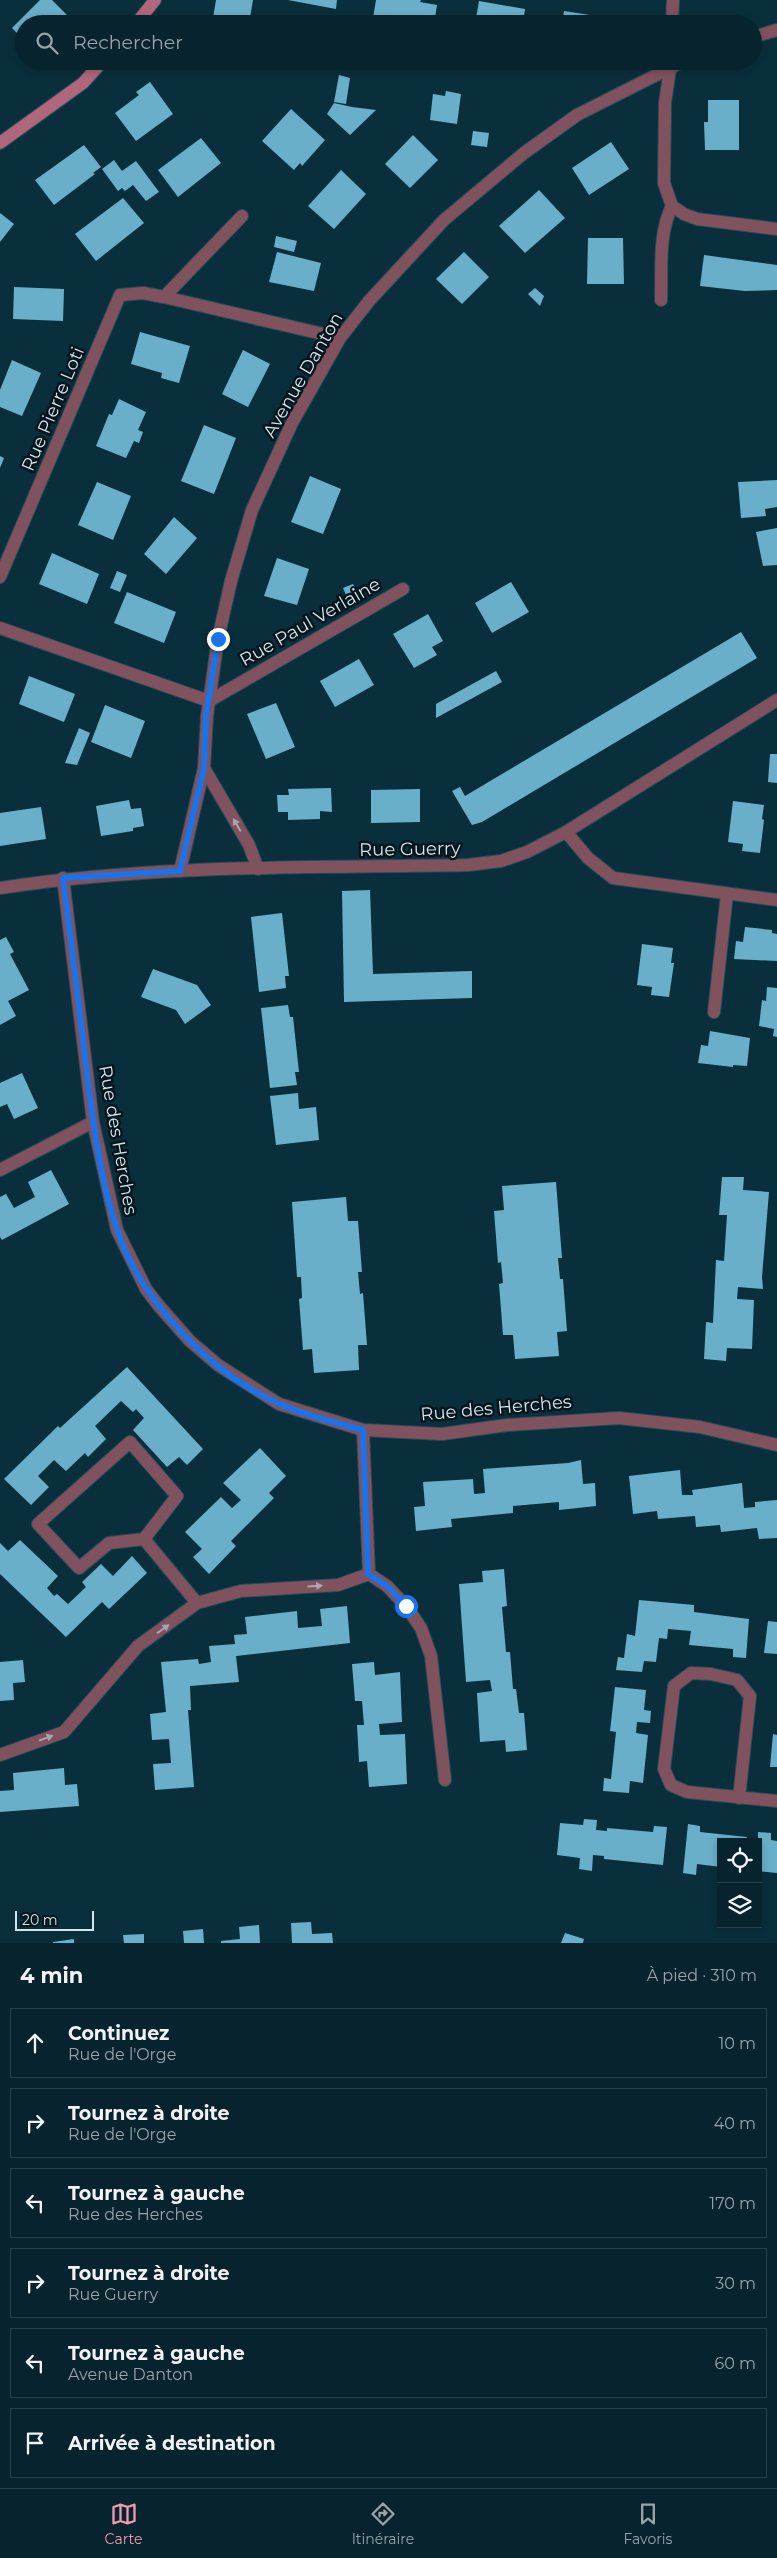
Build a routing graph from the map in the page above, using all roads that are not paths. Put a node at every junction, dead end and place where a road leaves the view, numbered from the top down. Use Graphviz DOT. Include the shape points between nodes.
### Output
graph roads {
  1 [pos="155,0"];
  2 [pos="673,0"];
  3 [pos="143,15"];
  4 [pos="672,15"];
  5 [pos="777,30"];
  6 [pos="762,34"];
  7 [pos="95,70"];
  8 [pos="661,70"];
  9 [pos="669,70"];
  10 [pos="0,143"];
  11 [pos="672,206"];
  12 [pos="242,216"];
  13 [pos="777,229"];
  14 [pos="164,297"];
  15 [pos="661,300"];
  16 [pos="340,338"];
  17 [pos="0,577"];
  18 [pos="404,589"];
  19 [pos="0,628"];
  20 [pos="777,700"];
  21 [pos="208,701"];
  22 [pos="204,768"];
  23 [pos="566,832"];
  24 [pos="258,869"];
  25 [pos="180,871"];
  26 [pos="63,878"];
  27 [pos="0,888"];
  28 [pos="728,894"];
  29 [pos="777,900"];
  30 [pos="714,1012"];
  31 [pos="93,1122"];
  32 [pos="0,1170"];
  33 [pos="363,1430"];
  34 [pos="777,1444"];
  35 [pos="144,1539"];
  36 [pos="368,1574"];
  37 [pos="197,1603"];
  38 [pos="0,1755"];
  39 [pos="445,1780"];
  40 [pos="739,1798"];
  41 [pos="777,1801"];
  1 -- 3 [label="main road"];
  2 -- 4 [label="street"];
  5 -- 6 [label="street"];
  7 -- 10 [label="main road" via="84,83"];
  8 -- 16 [label="street, Avenue Danton" via="577,115 524,153 444,220 369,301"];
  9 -- 11 [label="street" via="665,104 664,183"];
  11 -- 13 [label="street" via="697,218"];
  11 -- 15 [label="street" via="664,232"];
  12 -- 14 [label="street"];
  14 -- 16 [label="street, Rue Pierre Loti"];
  14 -- 17 [label="street, Rue Pierre Loti" via="143,293 120,295"];
  16 -- 21 [label="street, Avenue Danton" via="292,423 252,510 231,581"];
  18 -- 21 [label="street, Rue Paul Verlaine"];
  19 -- 21 [label="street"];
  20 -- 23 [label="street, Rue Guerry"];
  21 -- 22 [label="street, Avenue Danton"];
  24 -- 22 [label="street, one-way" via="249,845"];
  22 -- 25 [label="street, Avenue Danton"];
  23 -- 24 [label="street, Rue Guerry" via="501,861 468,865"];
  23 -- 28 [label="street" via="588,858 613,878"];
  24 -- 25 [label="street, Rue Guerry"];
  25 -- 26 [label="street, Rue Guerry"];
  26 -- 27 [label="street, Rue Guerry"];
  26 -- 31 [label="street, Rue des Herches"];
  28 -- 29 [label="street"];
  28 -- 30 [label="street"];
  31 -- 32 [label="street"];
  31 -- 33 [label="street, Rue des Herches" via="117,1230 146,1289 171,1321 218,1365 279,1404"];
  33 -- 34 [label="street, Rue des Herches" via="442,1434 507,1425 619,1418 700,1427"];
  33 -- 36 [label="street"];
  35 -- 35 [label="street" via="177,1496 130,1442 38,1524 79,1568 109,1543"];
  35 -- 37 [label="street"];
  37 -- 36 [label="street, one-way" via="241,1591 338,1585"];
  36 -- 39 [label="street" via="387,1586 421,1628 431,1656"];
  38 -- 37 [label="street, one-way" via="64,1732 138,1646"];
  40 -- 40 [label="street" via="750,1696 737,1680 691,1673 674,1686 664,1769 672,1785 687,1792"];
  40 -- 41 [label="street"];
}
